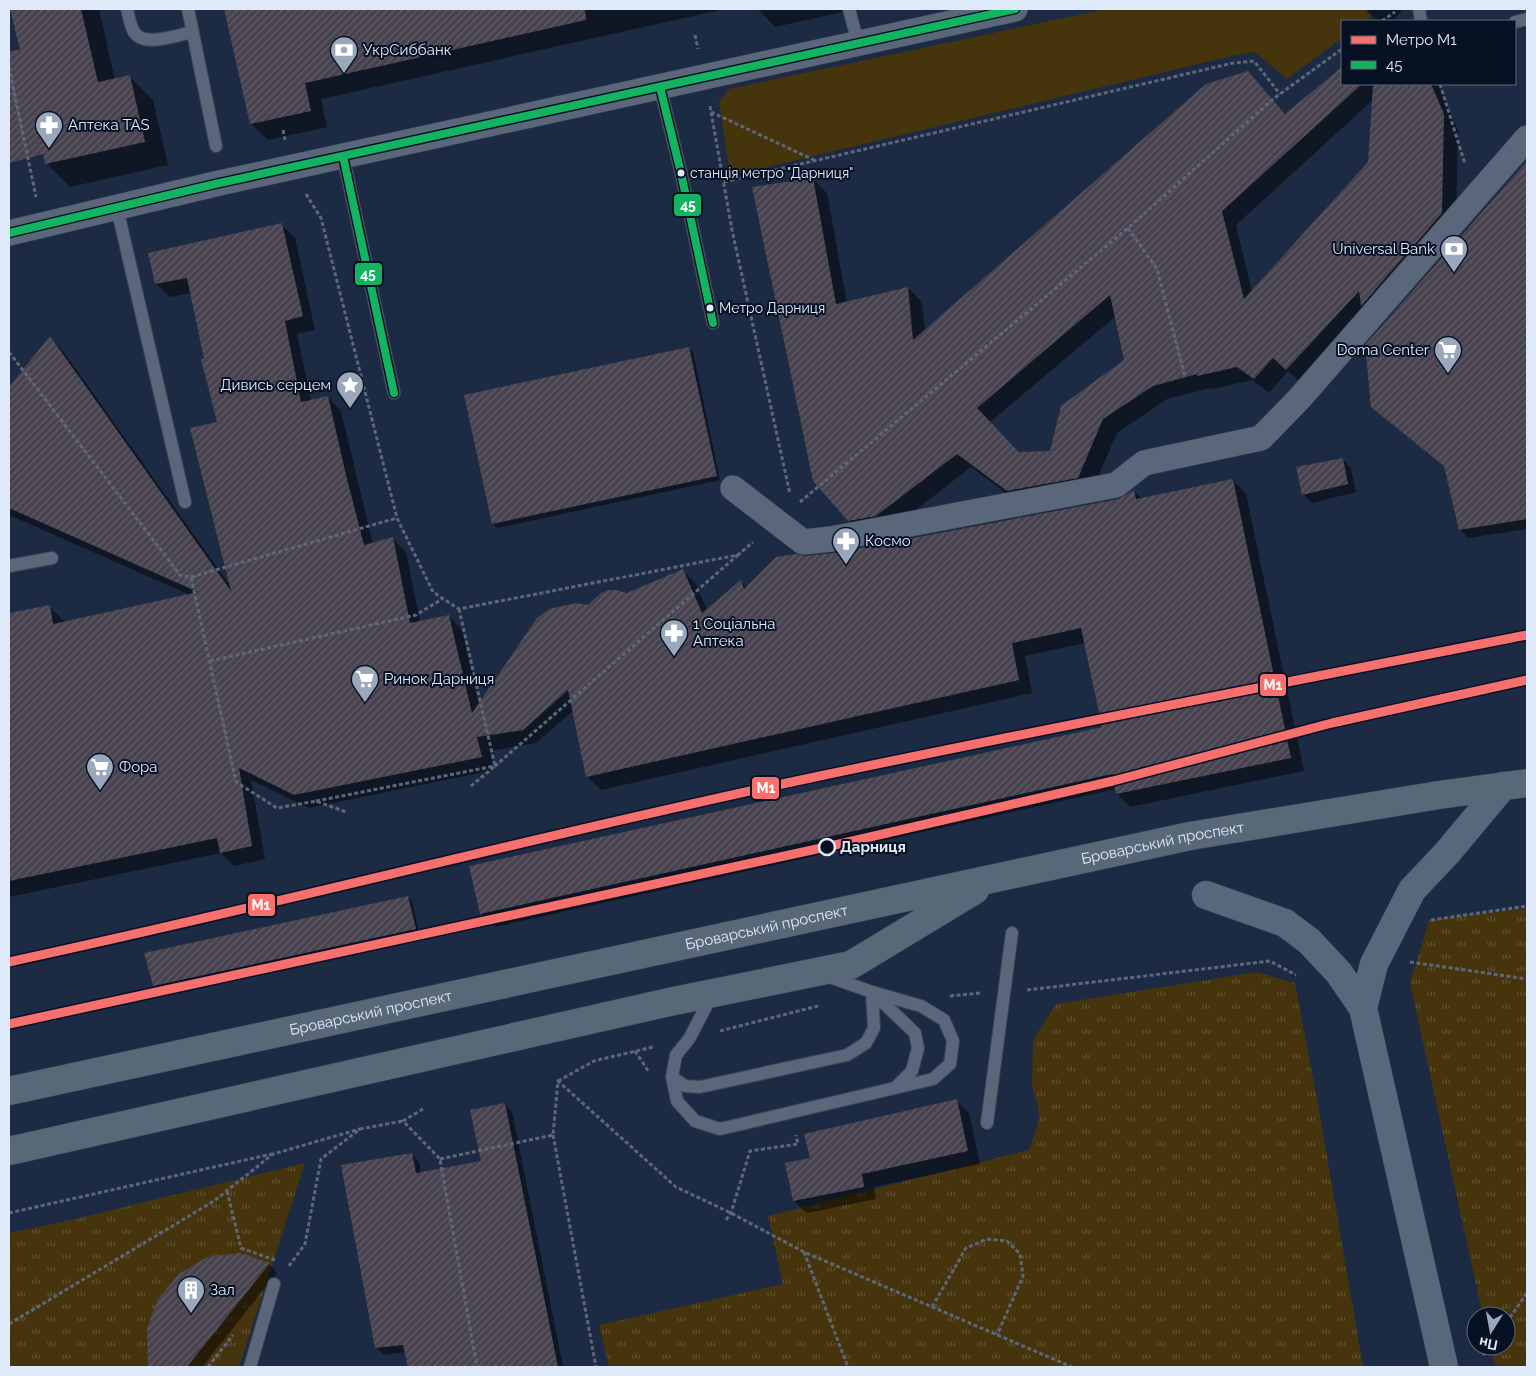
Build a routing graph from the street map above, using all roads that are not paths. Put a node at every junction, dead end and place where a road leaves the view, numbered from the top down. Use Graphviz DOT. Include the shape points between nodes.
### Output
graph roads {
  1 [pos="127,9"];
  2 [pos="188,9"];
  3 [pos="849,9"];
  4 [pos="1015,9"];
  5 [pos="192,32"];
  6 [pos="858,43"];
  7 [pos="660,87"];
  8 [pos="1527,138"];
  9 [pos="216,146"];
  10 [pos="344,156"];
  11 [pos="117,208"];
  12 [pos="9,233"];
  13 [pos="713,323"];
  14 [pos="394,393"];
  15 [pos="733,488"];
  16 [pos="185,502"];
  17 [pos="52,558"];
  18 [pos="9,566"];
  19 [pos="1515,784"];
  20 [pos="994,878"];
  21 [pos="1206,895"];
  22 [pos="1012,933"];
  23 [pos="815,972"];
  24 [pos="713,992"];
  25 [pos="872,992"];
  26 [pos="1363,1008"];
  27 [pos="672,1077"];
  28 [pos="895,1088"];
  29 [pos="9,1091"];
  30 [pos="987,1123"];
  31 [pos="9,1151"];
  32 [pos="274,1284"];
  33 [pos="250,1367"];
  34 [pos="1444,1367"];
  1 -- 5 [label="lane" via="135,34 145,40"];
  2 -- 5 [label="lane"];
  3 -- 6 [label="lane"];
  4 -- 6 [label="street"];
  5 -- 9 [label="lane"];
  6 -- 7 [label="street"];
  7 -- 10 [label="street"];
  7 -- 13 [label="lane"];
  8 -- 15 [label="street" via="1299,400 1261,438 1144,463 1116,485 803,542 785,514"];
  10 -- 11 [label="street"];
  10 -- 14 [label="lane"];
  11 -- 12 [label="street"];
  11 -- 16 [label="lane"];
  17 -- 18 [label="lane"];
  19 -- 20 [label="main road, Броварський проспект" via="1190,836"];
  19 -- 26 [label="street" via="1412,890 1374,964"];
  20 -- 23 [label="main road" via="852,965"];
  20 -- 29 [label="main road, Броварський проспект"];
  21 -- 26 [label="street" via="1285,923 1309,941 1338,972"];
  22 -- 30 [label="lane"];
  23 -- 24 [label="main road"];
  23 -- 25 [label="lane"];
  24 -- 27 [label="lane" via="689,1039 676,1055"];
  24 -- 31 [label="main road"];
  25 -- 27 [label="lane" via="874,1028 866,1044 846,1055 700,1087 685,1086"];
  25 -- 28 [label="lane" via="915,1033 918,1048 912,1071"];
  25 -- 28 [label="lane" via="921,1006 944,1020 953,1041 950,1064 933,1079"];
  26 -- 34 [label="street"];
  27 -- 28 [label="lane" via="677,1101 694,1121 720,1129"];
  32 -- 33 [label="lane"];
}
